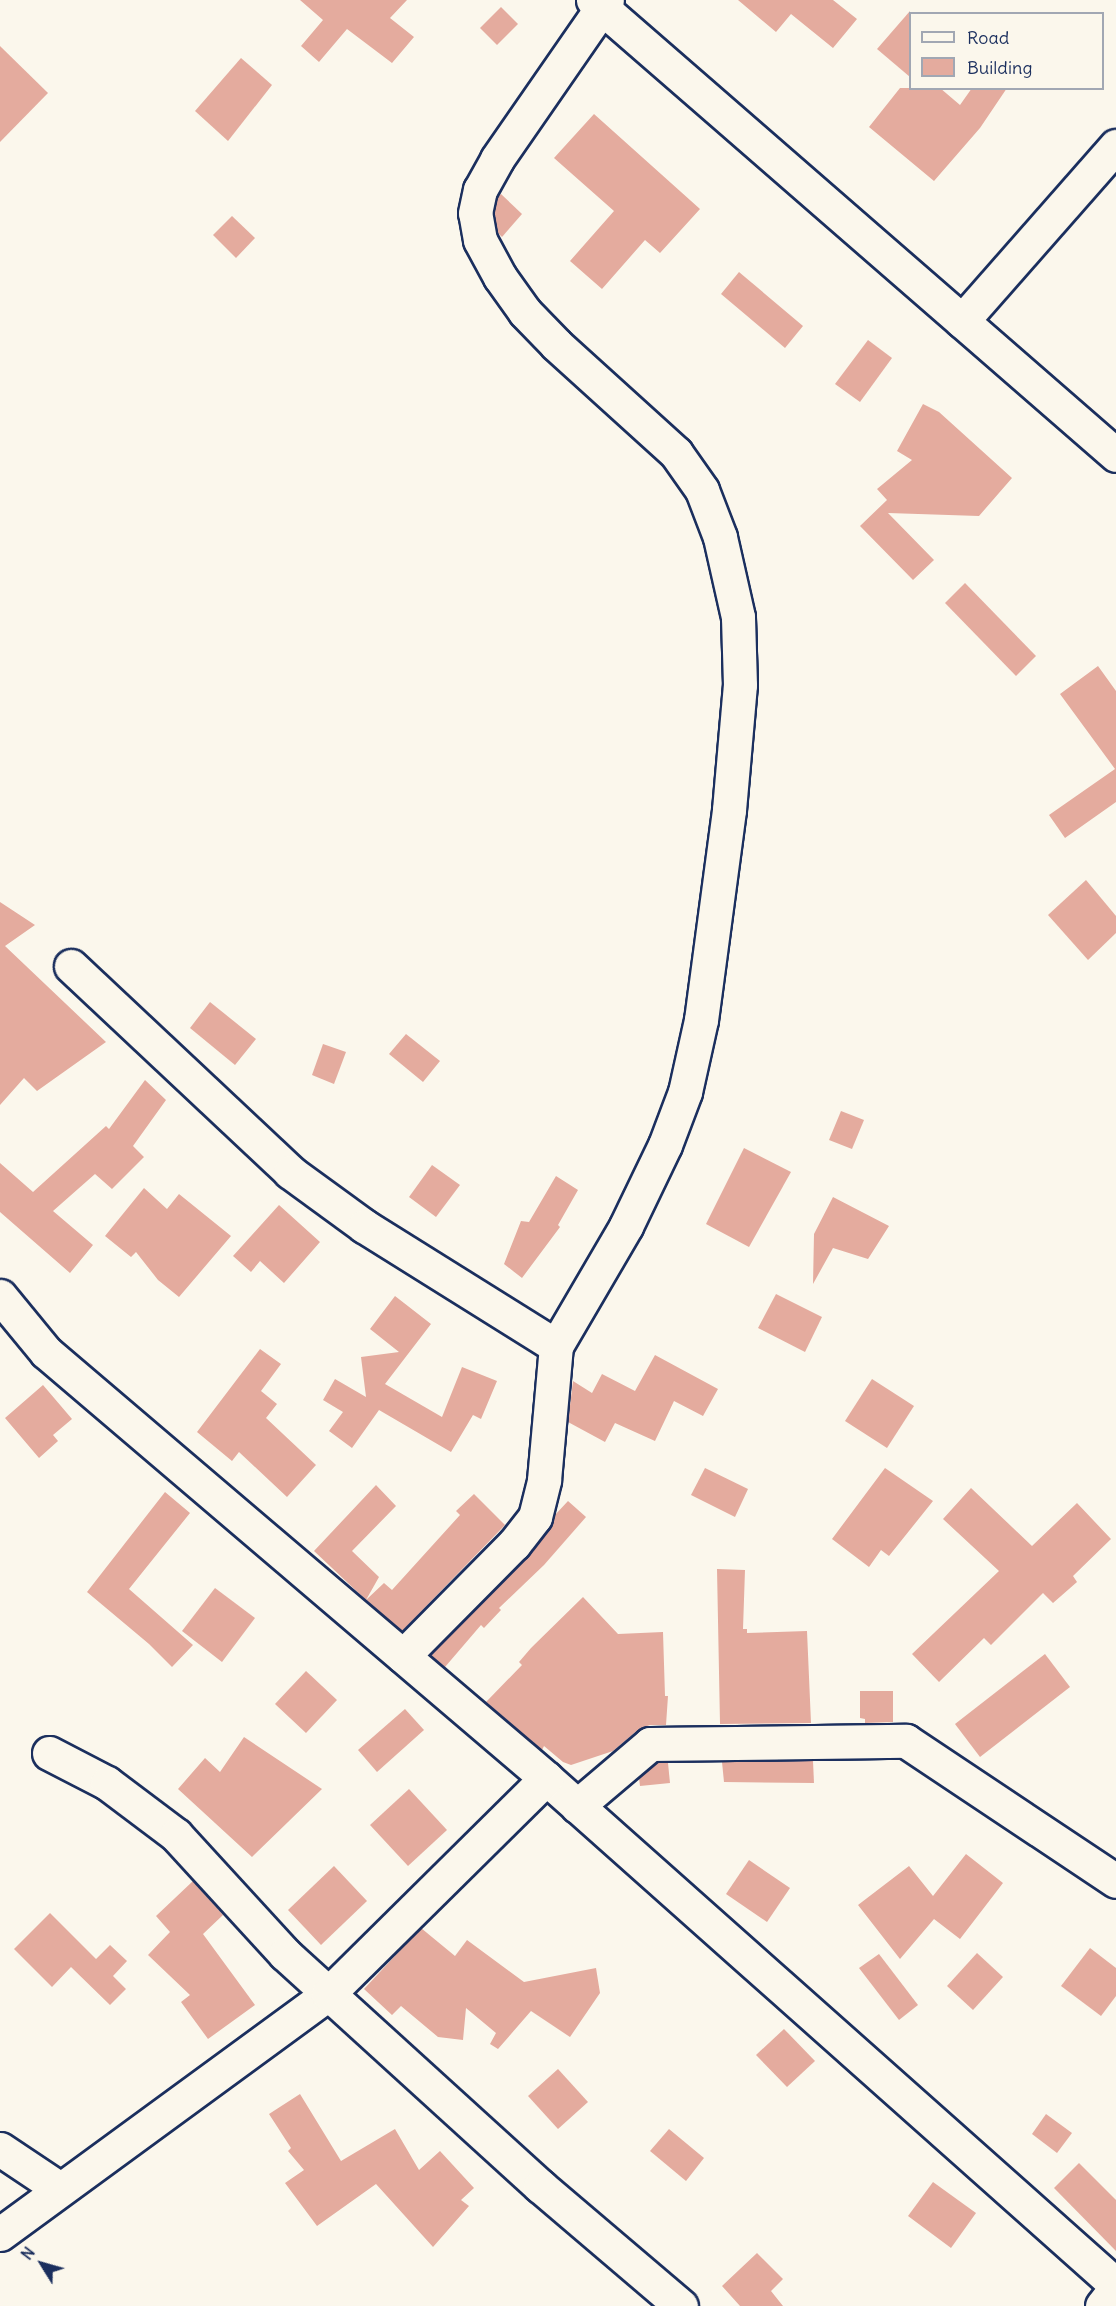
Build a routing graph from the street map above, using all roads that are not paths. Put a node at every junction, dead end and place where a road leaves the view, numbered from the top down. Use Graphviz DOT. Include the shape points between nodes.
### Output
graph roads {
  1 [pos="601,2"];
  2 [pos="1116,146"];
  3 [pos="962,321"];
  4 [pos="1116,455"];
  5 [pos="71,966"];
  6 [pos="0,1296"];
  7 [pos="556,1346"];
  8 [pos="403,1656"];
  9 [pos="49,1753"];
  10 [pos="546,1778"];
  11 [pos="578,1806"];
  12 [pos="1116,1881"];
  13 [pos="328,1994"];
  14 [pos="0,2149"];
  15 [pos="60,2189"];
  16 [pos="0,2234"];
  17 [pos="1116,2287"];
  18 [pos="681,2306"];
  19 [pos="1102,2306"];
  1 -- 3 [label="street"];
  1 -- 7 [label="street" via="480,190 475,213 480,240 525,312 676,453 702,490 720,537 738,617 740,685 716,917 701,1020 685,1092 626,1226"];
  2 -- 3 [label="street"];
  3 -- 4 [label="street"];
  5 -- 7 [label="street" via="290,1172 364,1226"];
  6 -- 8 [label="street" via="46,1352"];
  7 -- 8 [label="street" via="544,1480 535,1517 514,1545"];
  8 -- 10 [label="street"];
  9 -- 13 [label="street" via="107,1783 176,1834 285,1954"];
  10 -- 11 [label="street"];
  10 -- 13 [label="street"];
  11 -- 12 [label="street" via="650,1744 906,1742"];
  11 -- 17 [label="street"];
  13 -- 15 [label="street"];
  13 -- 18 [label="street" via="540,2186"];
  14 -- 15 [label="street"];
  15 -- 16 [label="street"];
  17 -- 19 [label="street"];
}
